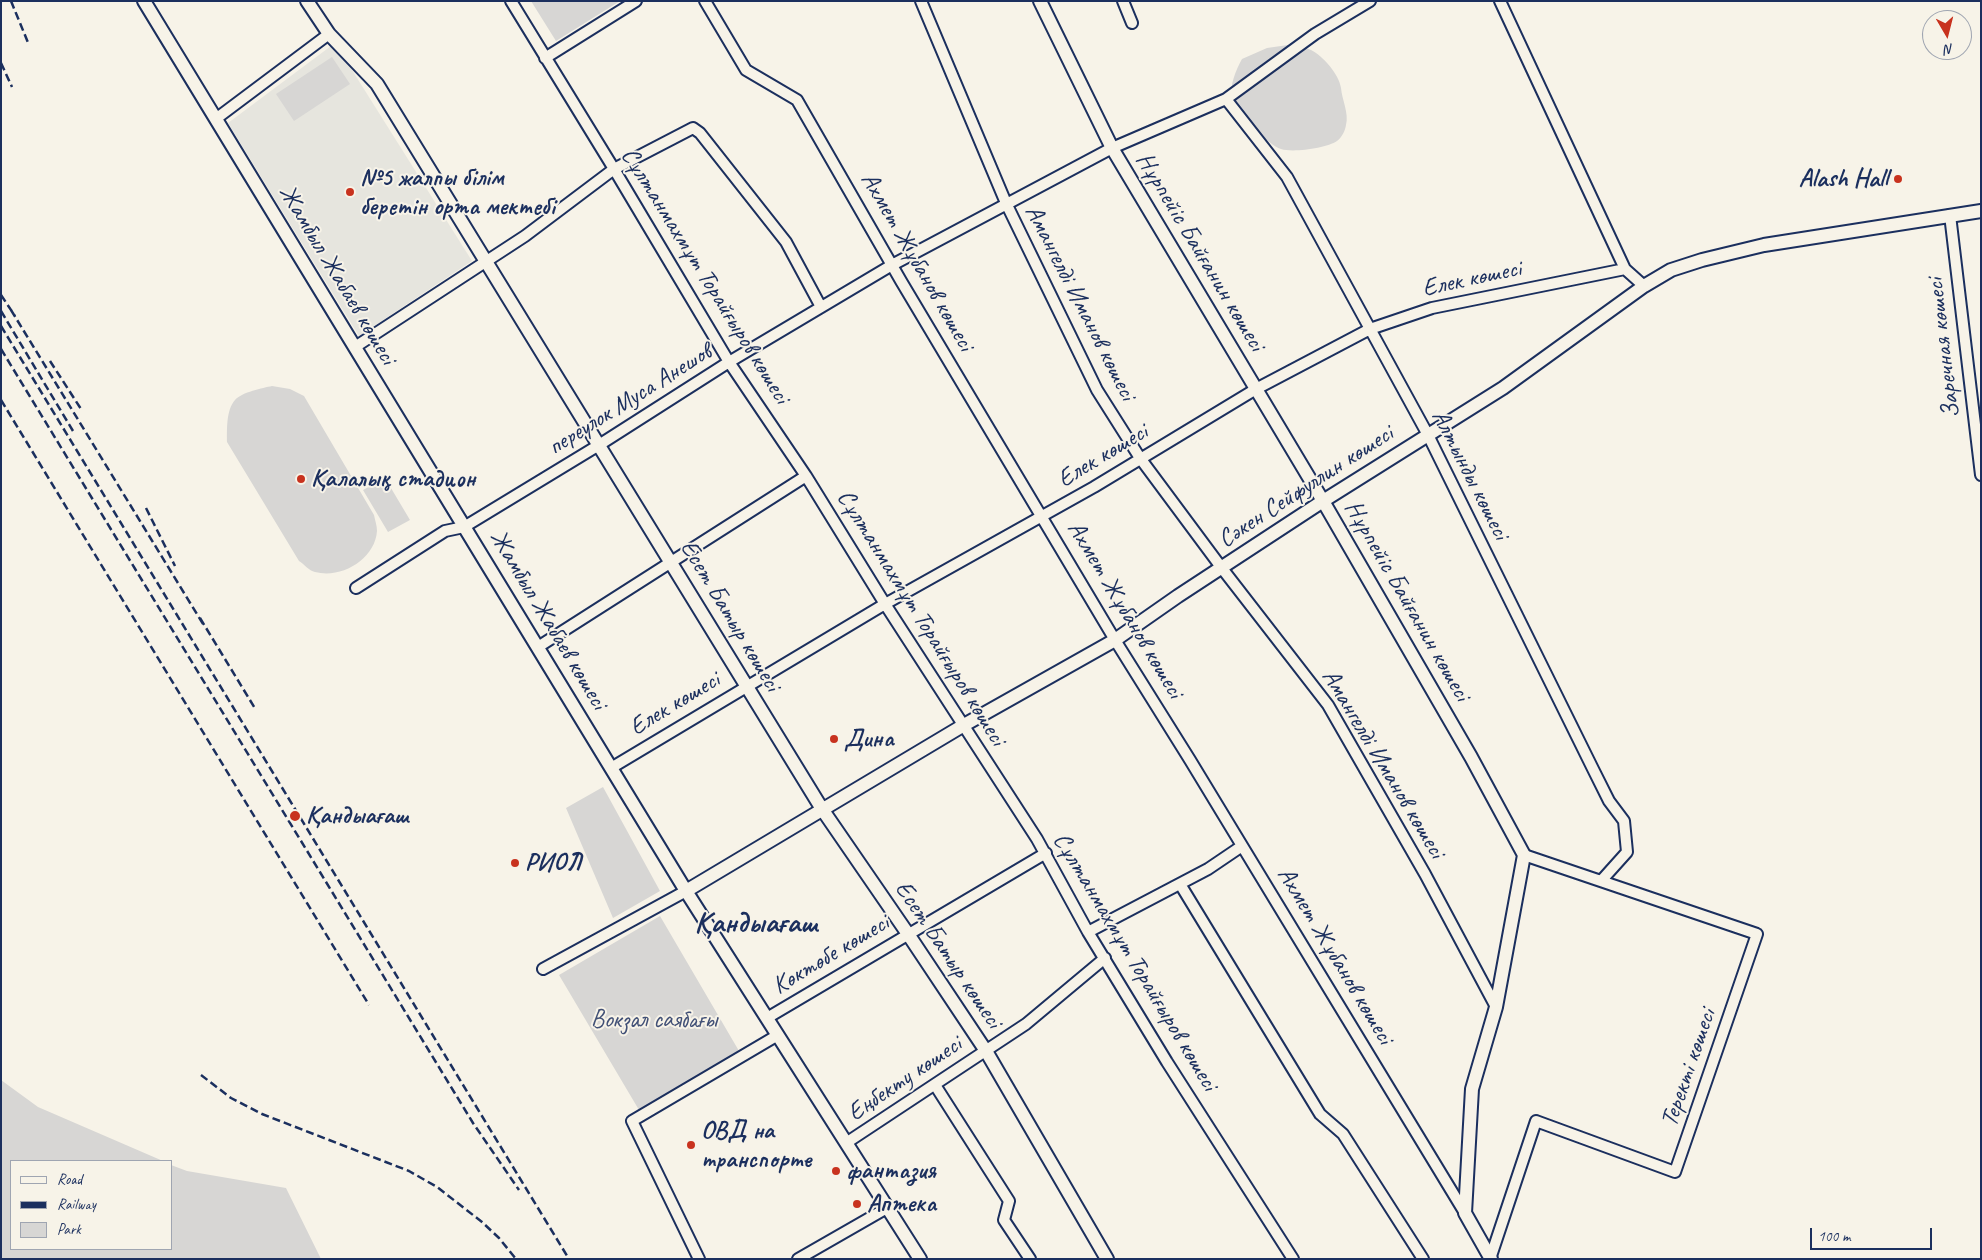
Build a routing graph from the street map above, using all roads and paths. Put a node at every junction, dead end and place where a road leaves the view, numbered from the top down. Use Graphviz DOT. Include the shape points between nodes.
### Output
graph roads {
  1 [pos="144,1"];
  2 [pos="307,1"];
  3 [pos="511,1"];
  4 [pos="636,1"];
  5 [pos="705,1"];
  6 [pos="921,1"];
  7 [pos="1040,1"];
  8 [pos="1123,1"];
  9 [pos="1370,1"];
  10 [pos="1500,1"];
  11 [pos="1132,23"];
  12 [pos="328,34"];
  13 [pos="546,58"];
  14 [pos="1226,99"];
  15 [pos="217,118"];
  16 [pos="1112,148"];
  17 [pos="614,169"];
  18 [pos="1006,203"];
  19 [pos="1981,210"];
  20 [pos="1950,215"];
  21 [pos="486,261"];
  22 [pos="892,265"];
  23 [pos="1625,269"];
  24 [pos="1644,286"];
  25 [pos="821,307"];
  26 [pos="1370,329"];
  27 [pos="354,347"];
  28 [pos="729,362"];
  29 [pos="1256,389"];
  30 [pos="1428,435"];
  31 [pos="599,445"];
  32 [pos="1140,458"];
  33 [pos="1981,475"];
  34 [pos="806,476"];
  35 [pos="1323,501"];
  36 [pos="1043,517"];
  37 [pos="464,527"];
  38 [pos="671,563"];
  39 [pos="1221,568"];
  40 [pos="356,588"];
  41 [pos="885,604"];
  42 [pos="1115,640"];
  43 [pos="538,647"];
  44 [pos="746,686"];
  45 [pos="964,725"];
  46 [pos="611,768"];
  47 [pos="822,809"];
  48 [pos="1242,846"];
  49 [pos="1046,853"];
  50 [pos="1524,855"];
  51 [pos="1600,881"];
  52 [pos="1180,884"];
  53 [pos="686,891"];
  54 [pos="1088,932"];
  55 [pos="908,934"];
  56 [pos="1105,958"];
  57 [pos="543,969"];
  58 [pos="1496,1007"];
  59 [pos="768,1018"];
  60 [pos="778,1034"];
  61 [pos="986,1051"];
  62 [pos="935,1085"];
  63 [pos="846,1143"];
  64 [pos="887,1208"];
  65 [pos="1465,1213"];
  66 [pos="699,1259"];
  67 [pos="798,1259"];
  68 [pos="920,1259"];
  69 [pos="1030,1259"];
  70 [pos="1107,1259"];
  71 [pos="1293,1259"];
  72 [pos="1422,1259"];
  73 [pos="1491,1259"];
  1 -- 15 [label="street, Жамбыл Жабаев көшесі"];
  2 -- 12 [label="street, Есет Батыр көшесі"];
  3 -- 13 [label="street, Сұлтанмахмұт Торайғыров көшесі"];
  4 -- 13 [label="street"];
  5 -- 22 [label="street, Ахмет Жұбанов көшесі" via="746,70 797,100"];
  6 -- 18 [label="street, Амангелді Иманов көшесі"];
  7 -- 16 [label="street, Нұрпейіс Байғанин көшесі"];
  8 -- 11 [label="street"];
  9 -- 14 [label="street, переулок Муса Анешов" via="1315,34"];
  10 -- 23 [label="street"];
  12 -- 15 [label="street"];
  12 -- 21 [label="street, Есет Батыр көшесі" via="377,84"];
  13 -- 17 [label="street, Сұлтанмахмұт Торайғыров көшесі"];
  14 -- 16 [label="street, переулок Муса Анешов"];
  14 -- 26 [label="street, Алтынды көшесі" via="1287,177"];
  15 -- 27 [label="street, Жамбыл Жабаев көшесі"];
  16 -- 18 [label="street, переулок Муса Анешов"];
  16 -- 29 [label="street, Нұрпейіс Байғанин көшесі"];
  17 -- 21 [label="street"];
  17 -- 25 [label="street" via="693,128 786,242"];
  17 -- 28 [label="street, Сұлтанмахмұт Торайғыров көшесі"];
  18 -- 22 [label="street, переулок Муса Анешов"];
  18 -- 32 [label="street, Амангелді Иманов көшесі" via="1097,390"];
  19 -- 20 [label="street, Сәкен Сейфуллин көшесі"];
  20 -- 24 [label="street, Сәкен Сейфуллин көшесі" via="1764,245 1670,270"];
  20 -- 33 [label="street, Заречная көшесі"];
  21 -- 27 [label="street"];
  21 -- 31 [label="street, Есет Батыр көшесі"];
  22 -- 25 [label="street, переулок Муса Анешов"];
  22 -- 36 [label="street, Ахмет Жұбанов көшесі"];
  23 -- 24 [label="street"];
  23 -- 26 [label="street, Елек көшесі" via="1432,308"];
  24 -- 30 [label="street, Сәкен Сейфуллин көшесі" via="1503,388"];
  25 -- 28 [label="street, переулок Муса Анешов"];
  26 -- 29 [label="street, Елек көшесі"];
  26 -- 30 [label="street, Алтынды көшесі"];
  27 -- 37 [label="street, Жамбыл Жабаев көшесі"];
  28 -- 31 [label="street, переулок Муса Анешов"];
  28 -- 34 [label="street, Сұлтанмахмұт Торайғыров көшесі"];
  29 -- 32 [label="street, Елек көшесі"];
  29 -- 35 [label="street, Нұрпейіс Байғанин көшесі"];
  30 -- 35 [label="street, Сәкен Сейфуллин көшесі"];
  30 -- 51 [label="street, Алтынды көшесі" via="1609,801 1624,821 1627,852"];
  31 -- 37 [label="street, переулок Муса Анешов"];
  31 -- 38 [label="street, Есет Батыр көшесі"];
  32 -- 36 [label="street, Елек көшесі"];
  32 -- 39 [label="street, Амангелді Иманов көшесі"];
  34 -- 38 [label="street"];
  34 -- 41 [label="street, Сұлтанмахмұт Торайғыров көшесі"];
  35 -- 39 [label="street, Сәкен Сейфуллин көшесі"];
  35 -- 50 [label="street, Нұрпейіс Байғанин көшесі"];
  36 -- 41 [label="street, Елек көшесі"];
  36 -- 42 [label="street, Ахмет Жұбанов көшесі"];
  37 -- 40 [label="street, переулок Муса Анешов" via="445,531"];
  37 -- 43 [label="street, Жамбыл Жабаев көшесі"];
  38 -- 43 [label="street"];
  38 -- 44 [label="street, Есет Батыр көшесі"];
  39 -- 42 [label="street, Сәкен Сейфуллин көшесі"];
  39 -- 58 [label="street, Амангелді Иманов көшесі" via="1328,705 1425,874"];
  41 -- 44 [label="street, Елек көшесі"];
  41 -- 45 [label="street, Сұлтанмахмұт Торайғыров көшесі"];
  42 -- 45 [label="street, Сәкен Сейфуллин көшесі"];
  42 -- 48 [label="street, Ахмет Жұбанов көшесі"];
  43 -- 46 [label="street, Жамбыл Жабаев көшесі"];
  44 -- 46 [label="street, Елек көшесі"];
  44 -- 47 [label="street, Есет Батыр көшесі"];
  45 -- 47 [label="street, Сәкен Сейфуллин көшесі"];
  45 -- 49 [label="street, Сұлтанмахмұт Торайғыров көшесі"];
  46 -- 53 [label="street, Жамбыл Жабаев көшесі"];
  47 -- 53 [label="street, Сәкен Сейфуллин көшесі"];
  47 -- 55 [label="street, Есет Батыр көшесі"];
  48 -- 52 [label="street"];
  48 -- 65 [label="street, Ахмет Жұбанов көшесі"];
  49 -- 54 [label="street, Сұлтанмахмұт Торайғыров көшесі"];
  49 -- 55 [label="street, Көктөбе көшесі"];
  50 -- 51 [label="street, Теректі көшесі"];
  50 -- 58 [label="street"];
  51 -- 73 [label="street, Теректі көшесі" via="1757,934 1675,1172 1536,1122"];
  52 -- 54 [label="street"];
  52 -- 72 [label="street" via="1320,1114 1343,1134"];
  53 -- 57 [label="street"];
  53 -- 59 [label="street, Жамбыл Жабаев көшесі"];
  54 -- 56 [label="street, Сұлтанмахмұт Торайғыров көшесі"];
  55 -- 59 [label="street, Көктөбе көшесі"];
  55 -- 61 [label="street, Есет Батыр көшесі"];
  56 -- 61 [label="street, Еңбекту көшесі" via="1026,1024"];
  56 -- 71 [label="street, Сұлтанмахмұт Торайғыров көшесі" via="1167,1062"];
  58 -- 65 [label="street" via="1472,1089"];
  59 -- 60 [label="street, Жамбыл Жабаев көшесі"];
  60 -- 63 [label="street, Жамбыл Жабаев көшесі"];
  60 -- 66 [label="street" via="632,1121"];
  61 -- 62 [label="street, Еңбекту көшесі"];
  61 -- 70 [label="street, Есет Батыр көшесі"];
  62 -- 63 [label="street, Еңбекту көшесі"];
  62 -- 69 [label="street" via="1009,1201 1004,1220"];
  63 -- 64 [label="street, Жамбыл Жабаев көшесі"];
  64 -- 67 [label="street"];
  64 -- 68 [label="street, Жамбыл Жабаев көшесі"];
  65 -- 73 [label="street, Ахмет Жұбанов көшесі"];
}
